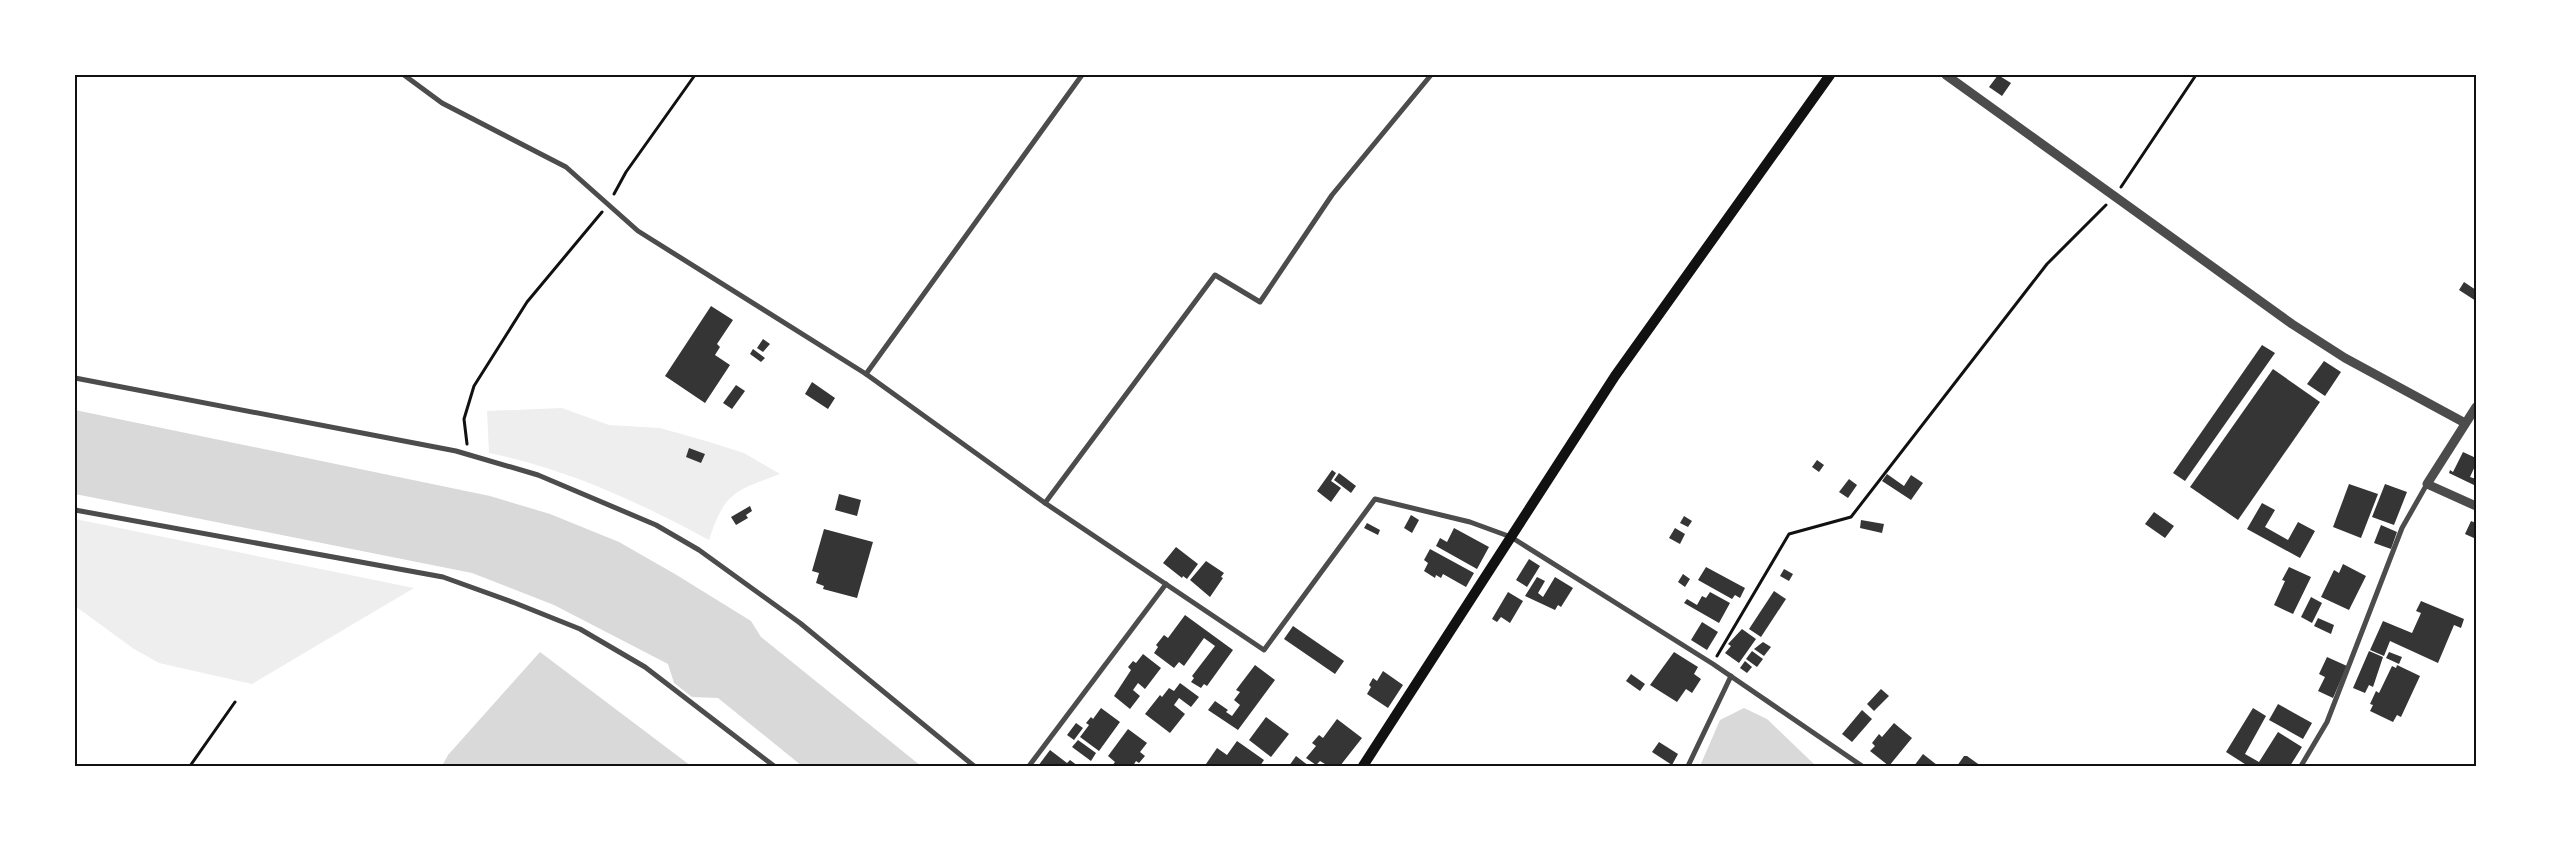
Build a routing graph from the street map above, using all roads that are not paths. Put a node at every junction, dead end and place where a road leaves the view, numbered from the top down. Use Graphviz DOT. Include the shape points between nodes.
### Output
graph roads {
  1 [pos="404,75"];
  2 [pos="1082,75"];
  3 [pos="1431,75"];
  4 [pos="1830,75"];
  5 [pos="1946,75"];
  6 [pos="866,374"];
  7 [pos="75,378"];
  8 [pos="2476,407"];
  9 [pos="2465,423"];
  10 [pos="2427,484"];
  11 [pos="1045,504"];
  12 [pos="2476,506"];
  13 [pos="75,510"];
  14 [pos="1511,537"];
  15 [pos="1166,584"];
  16 [pos="1732,676"];
  17 [pos="774,766"];
  18 [pos="974,766"];
  19 [pos="1029,766"];
  20 [pos="1363,766"];
  21 [pos="1688,766"];
  22 [pos="1862,766"];
  23 [pos="2302,766"];
  1 -- 6 [label="street" via="442,103 566,167 638,231"];
  2 -- 6 [label="street"];
  3 -- 11 [label="street" via="1332,195 1260,302 1215,275"];
  4 -- 14 [label="main road" via="1615,376"];
  5 -- 9 [label="street" via="2292,324 2345,358"];
  6 -- 11 [label="street"];
  7 -- 18 [label="street" via="468,454 538,475 656,525 699,550 800,623"];
  8 -- 9 [label="street"];
  9 -- 10 [label="street"];
  10 -- 12 [label="street"];
  10 -- 23 [label="street" via="2402,528 2327,722"];
  11 -- 15 [label="street"];
  13 -- 17 [label="street" via="443,578 514,603 580,629 645,667"];
  14 -- 15 [label="street" via="1470,522 1374,499 1264,650"];
  14 -- 16 [label="street"];
  14 -- 20 [label="main road"];
  15 -- 19 [label="street"];
  16 -- 21 [label="street"];
  16 -- 22 [label="street"];
}
